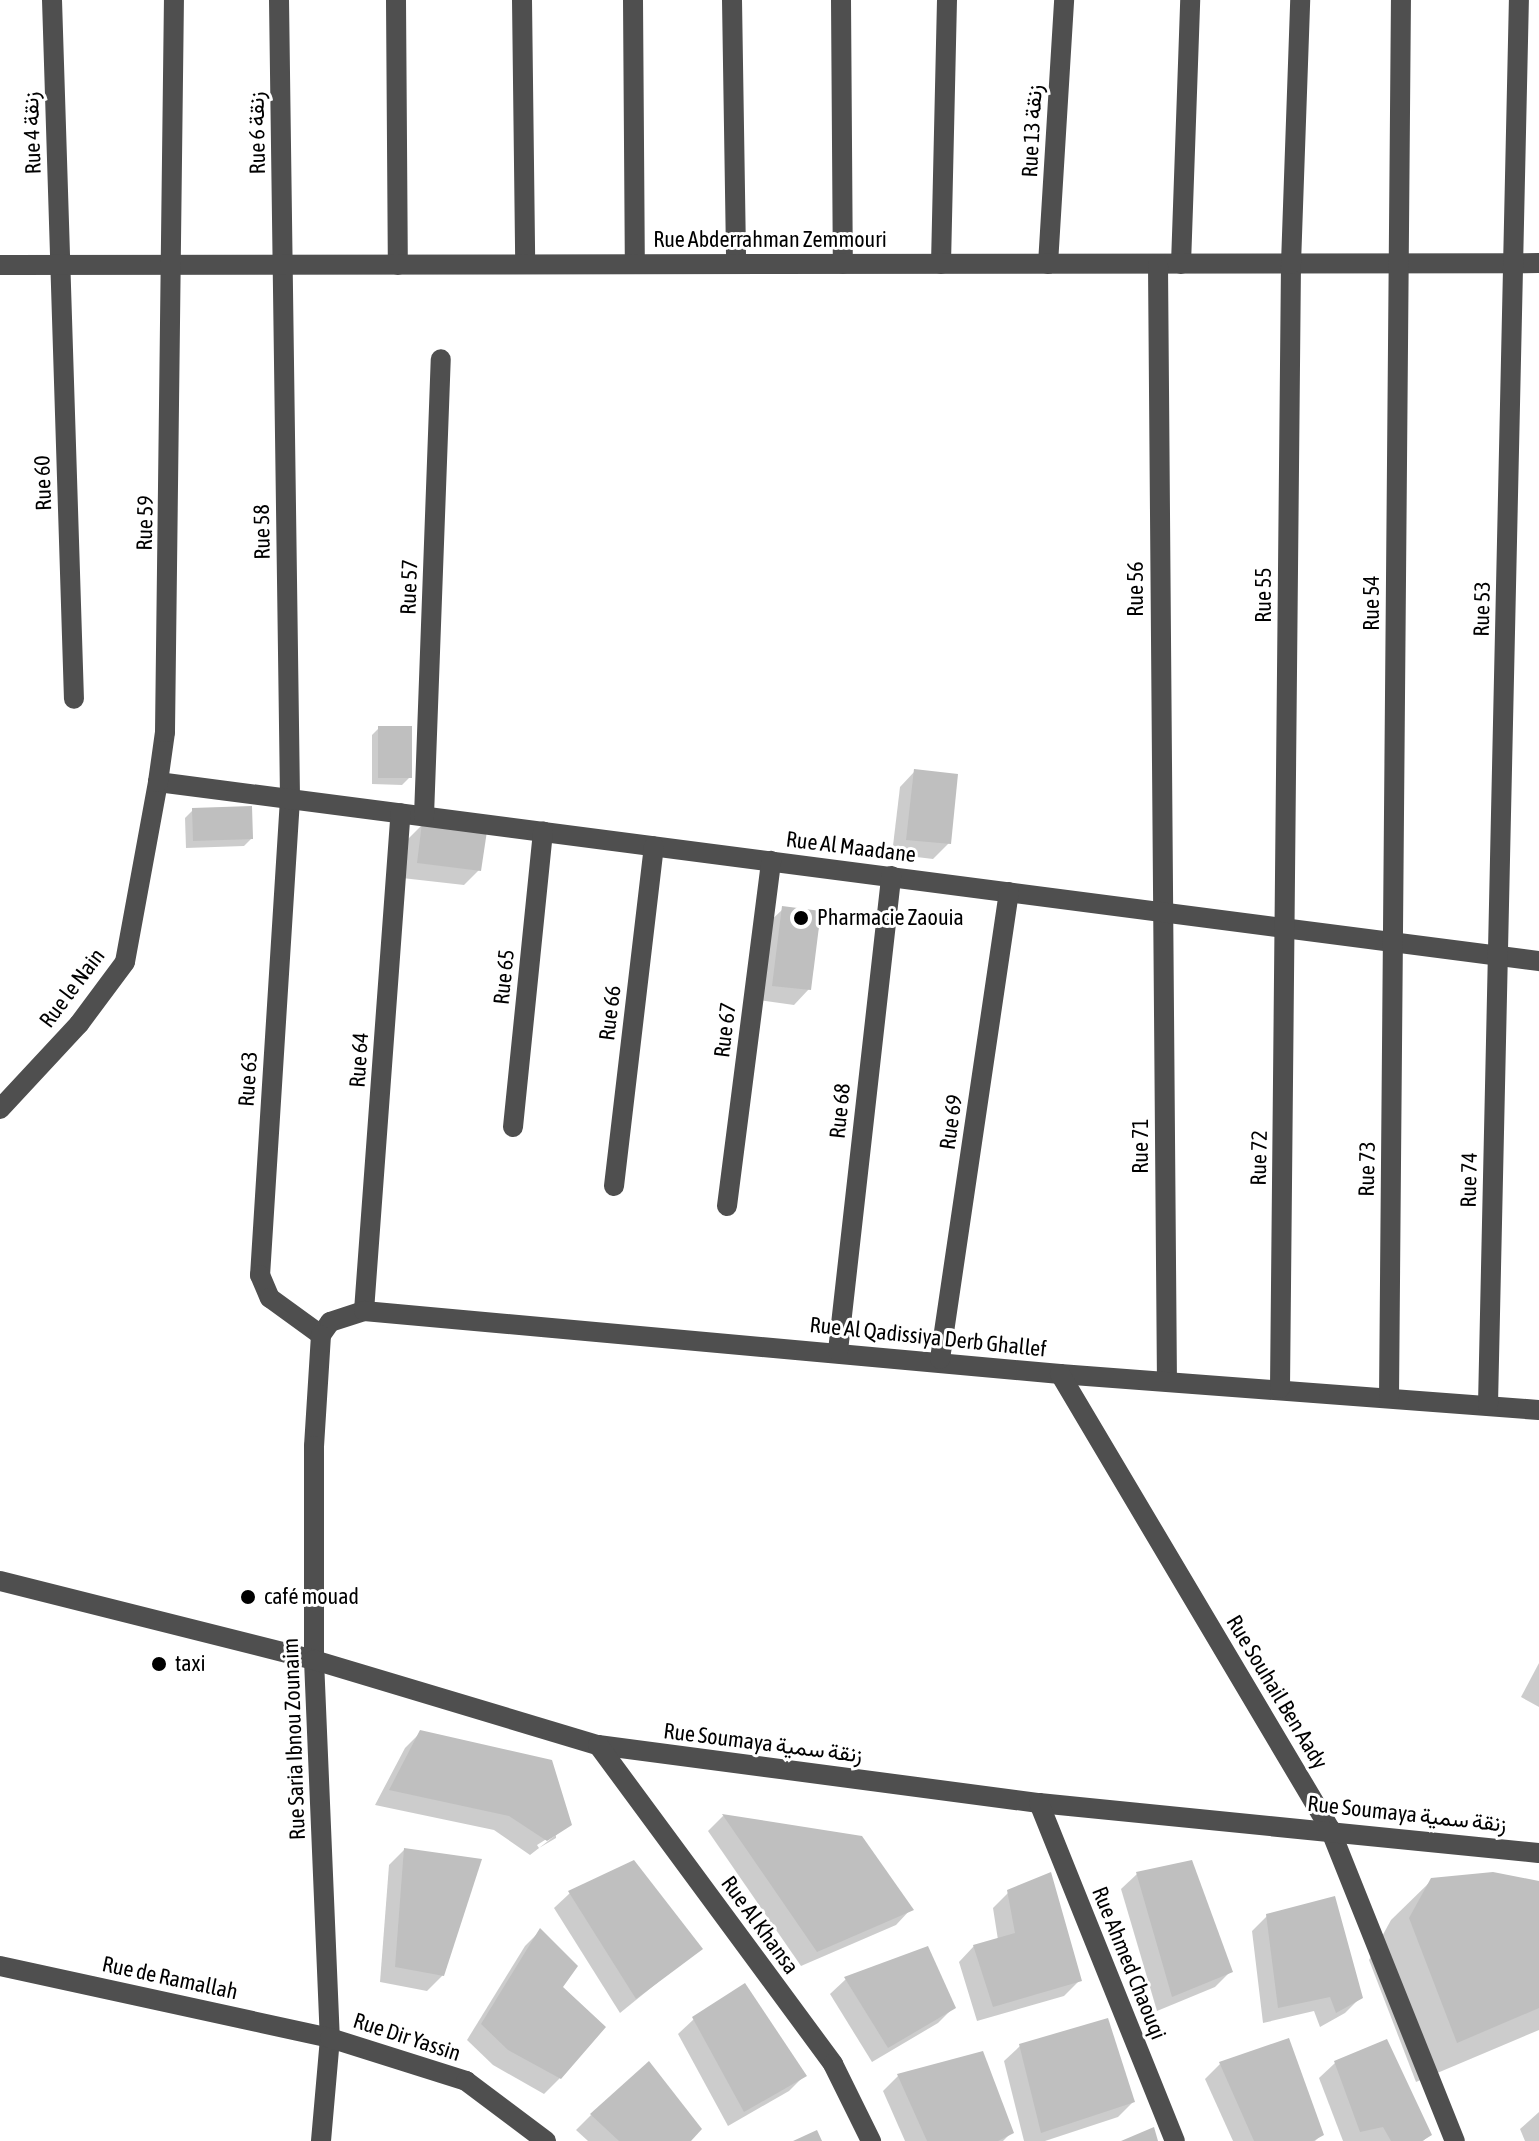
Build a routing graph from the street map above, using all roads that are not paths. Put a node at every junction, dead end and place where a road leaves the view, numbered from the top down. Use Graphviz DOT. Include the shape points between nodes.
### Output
graph roads {
  1 [pos="52,0"];
  2 [pos="174,0"];
  3 [pos="279,0"];
  4 [pos="396,0"];
  5 [pos="522,0"];
  6 [pos="633,0"];
  7 [pos="732,0"];
  8 [pos="841,0"];
  9 [pos="947,0"];
  10 [pos="1064,0"];
  11 [pos="1190,0"];
  12 [pos="1300,0"];
  13 [pos="1401,0"];
  14 [pos="1519,0"];
  15 [pos="1514,263"];
  16 [pos="1539,263"];
  17 [pos="173,264"];
  18 [pos="525,264"];
  19 [pos="635,264"];
  20 [pos="736,264"];
  21 [pos="843,264"];
  22 [pos="941,264"];
  23 [pos="1048,264"];
  24 [pos="1181,264"];
  25 [pos="1291,264"];
  26 [pos="1399,264"];
  27 [pos="0,265"];
  28 [pos="60,265"];
  29 [pos="283,265"];
  30 [pos="398,265"];
  31 [pos="1158,265"];
  32 [pos="441,359"];
  33 [pos="74,699"];
  34 [pos="158,782"];
  35 [pos="290,799"];
  36 [pos="401,813"];
  37 [pos="424,816"];
  38 [pos="543,832"];
  39 [pos="654,846"];
  40 [pos="771,861"];
  41 [pos="891,876"];
  42 [pos="1009,892"];
  43 [pos="1163,912"];
  44 [pos="1285,927"];
  45 [pos="1393,942"];
  46 [pos="1498,955"];
  47 [pos="1539,961"];
  48 [pos="0,1109"];
  49 [pos="513,1127"];
  50 [pos="614,1186"];
  51 [pos="727,1206"];
  52 [pos="364,1311"];
  53 [pos="321,1335"];
  54 [pos="838,1351"];
  55 [pos="940,1359"];
  56 [pos="1060,1374"];
  57 [pos="1167,1378"];
  58 [pos="1280,1388"];
  59 [pos="1389,1398"];
  60 [pos="1488,1405"];
  61 [pos="1539,1410"];
  62 [pos="0,1581"];
  63 [pos="314,1660"];
  64 [pos="598,1745"];
  65 [pos="1039,1803"];
  66 [pos="1330,1829"];
  67 [pos="1539,1853"];
  68 [pos="0,1966"];
  69 [pos="330,2038"];
  70 [pos="321,2141"];
  71 [pos="546,2141"];
  72 [pos="871,2141"];
  73 [pos="1175,2141"];
  74 [pos="1455,2141"];
  1 -- 28 [label="street, Rue 4 زنقة"];
  2 -- 17 [label="street, Rue 59"];
  3 -- 29 [label="street, Rue 6 زنقة"];
  4 -- 30 [label="street"];
  5 -- 18 [label="street"];
  6 -- 19 [label="street"];
  7 -- 20 [label="street"];
  8 -- 21 [label="street"];
  9 -- 22 [label="street"];
  10 -- 23 [label="street, Rue 13 زنقة"];
  11 -- 24 [label="street"];
  12 -- 25 [label="street, Rue 55"];
  13 -- 26 [label="street, Rue 54"];
  14 -- 15 [label="street, Rue 53"];
  15 -- 16 [label="street, Rue Abderrahman Zemmouri"];
  15 -- 26 [label="street, Rue Abderrahman Zemmouri"];
  15 -- 46 [label="street, Rue 53"];
  17 -- 28 [label="street, Rue Abderrahman Zemmouri"];
  17 -- 29 [label="street, Rue Abderrahman Zemmouri"];
  17 -- 34 [label="street, Rue 59" via="165,732"];
  18 -- 19 [label="street, Rue Abderrahman Zemmouri"];
  18 -- 30 [label="street, Rue Abderrahman Zemmouri"];
  19 -- 20 [label="street, Rue Abderrahman Zemmouri"];
  20 -- 21 [label="street, Rue Abderrahman Zemmouri"];
  21 -- 22 [label="street, Rue Abderrahman Zemmouri"];
  22 -- 23 [label="street, Rue Abderrahman Zemmouri"];
  23 -- 31 [label="street, Rue Abderrahman Zemmouri"];
  24 -- 25 [label="street, Rue Abderrahman Zemmouri"];
  24 -- 31 [label="street, Rue Abderrahman Zemmouri"];
  25 -- 26 [label="street, Rue Abderrahman Zemmouri"];
  25 -- 44 [label="street, Rue 55"];
  26 -- 45 [label="street, Rue 54"];
  27 -- 28 [label="street, Rue Abderrahman Zemmouri"];
  28 -- 33 [label="street, Rue 60"];
  29 -- 30 [label="street, Rue Abderrahman Zemmouri"];
  29 -- 35 [label="street, Rue 58"];
  31 -- 43 [label="street, Rue 56"];
  32 -- 37 [label="street, Rue 57"];
  34 -- 35 [label="street, Rue Al Maadane"];
  34 -- 48 [label="street, Rue le Nain" via="125,962 79,1024"];
  35 -- 36 [label="street, Rue Al Maadane"];
  35 -- 53 [label="street, Rue 63" via="260,1275 270,1298"];
  36 -- 37 [label="street, Rue Al Maadane"];
  36 -- 52 [label="street, Rue 64"];
  37 -- 38 [label="street, Rue Al Maadane"];
  38 -- 39 [label="street, Rue Al Maadane"];
  38 -- 49 [label="street, Rue 65"];
  39 -- 40 [label="street, Rue Al Maadane"];
  39 -- 50 [label="street, Rue 66"];
  40 -- 41 [label="street, Rue Al Maadane"];
  40 -- 51 [label="street, Rue 67"];
  41 -- 42 [label="street, Rue Al Maadane"];
  41 -- 54 [label="street, Rue 68"];
  42 -- 43 [label="street, Rue Al Maadane"];
  42 -- 55 [label="street, Rue 69"];
  43 -- 44 [label="street, Rue Al Maadane"];
  43 -- 57 [label="street, Rue 71"];
  44 -- 45 [label="street, Rue Al Maadane"];
  44 -- 58 [label="street, Rue 72"];
  45 -- 46 [label="street, Rue Al Maadane"];
  45 -- 59 [label="street, Rue 73"];
  46 -- 47 [label="street, Rue Al Maadane"];
  46 -- 60 [label="street, Rue 74"];
  52 -- 53 [label="street, Rue Al Qadissiya Derb Ghallef" via="330,1322"];
  52 -- 54 [label="street, Rue Al Qadissiya Derb Ghallef"];
  53 -- 63 [label="street, Rue Saria Ibnou Zounaim" via="314,1446"];
  54 -- 55 [label="street, Rue Al Qadissiya Derb Ghallef"];
  55 -- 56 [label="street, Rue Al Qadissiya Derb Ghallef"];
  56 -- 57 [label="street, Rue Al Qadissiya Derb Ghallef"];
  56 -- 66 [label="street, Rue Souhail Ben Aady"];
  57 -- 58 [label="street, Rue Al Qadissiya Derb Ghallef"];
  58 -- 59 [label="street, Rue Al Qadissiya Derb Ghallef"];
  59 -- 60 [label="street, Rue Al Qadissiya Derb Ghallef"];
  60 -- 61 [label="street, Rue Al Qadissiya Derb Ghallef"];
  62 -- 63 [label="street, Rue Soumaya زنقة سمية"];
  63 -- 64 [label="street, Rue Soumaya زنقة سمية"];
  63 -- 69 [label="street, Rue Saria Ibnou Zounaim"];
  64 -- 65 [label="street, Rue Soumaya زنقة سمية"];
  64 -- 72 [label="street, Rue Al Khansa" via="833,2064"];
  65 -- 66 [label="street, Rue Soumaya زنقة سمية"];
  65 -- 73 [label="street, Rue Ahmed Chaouqi"];
  66 -- 67 [label="street, Rue Soumaya زنقة سمية"];
  66 -- 74 [label="street, Rue Souhail Ben Aady"];
  68 -- 69 [label="street, Rue de Ramallah"];
  69 -- 70 [label="street, Rue Saria Ibnou Zounaim"];
  69 -- 71 [label="street, Rue Dir Yassin" via="466,2081"];
}
